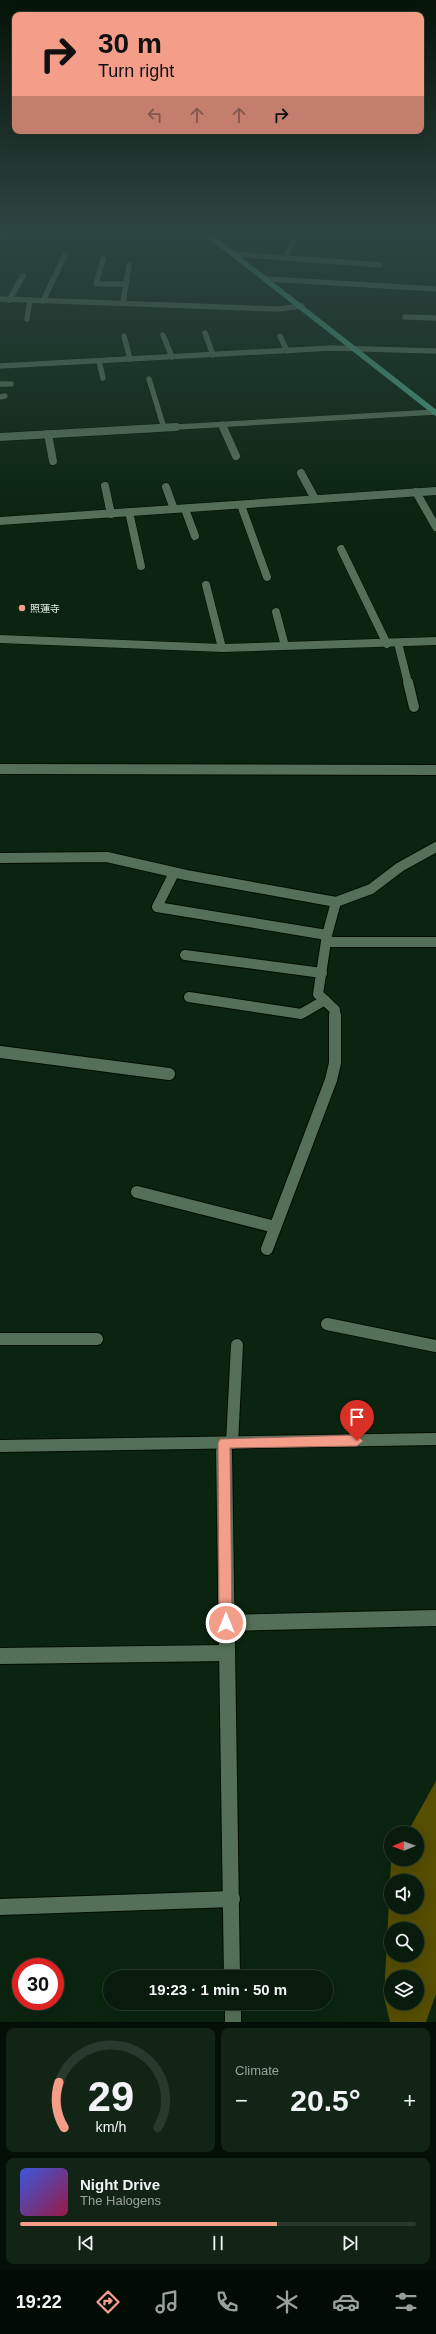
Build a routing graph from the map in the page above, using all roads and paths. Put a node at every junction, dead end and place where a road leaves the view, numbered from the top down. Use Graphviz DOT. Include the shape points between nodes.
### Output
graph roads {
  1 [pos="329,327"];
  2 [pos="205,333"];
  3 [pos="162,335"];
  4 [pos="124,336"];
  5 [pos="280,336"];
  6 [pos="357,350"];
  7 [pos="287,351"];
  8 [pos="436,351"];
  9 [pos="213,355"];
  10 [pos="172,357"];
  11 [pos="130,359"];
  12 [pos="98,361"];
  13 [pos="0,366"];
  14 [pos="103,378"];
  15 [pos="149,379"];
  16 [pos="0,384"];
  17 [pos="11,384"];
  18 [pos="436,412"];
  19 [pos="222,424"];
  20 [pos="164,428"];
  21 [pos="48,434"];
  22 [pos="0,437"];
  23 [pos="236,456"];
  24 [pos="53,461"];
  25 [pos="300,473"];
  26 [pos="105,486"];
  27 [pos="166,487"];
  28 [pos="436,491"];
  29 [pos="416,492"];
  30 [pos="315,499"];
  31 [pos="241,505"];
  32 [pos="174,509"];
  33 [pos="185,509"];
  34 [pos="129,512"];
  35 [pos="111,514"];
  36 [pos="0,521"];
  37 [pos="436,527"];
  38 [pos="195,536"];
  39 [pos="341,549"];
  40 [pos="142,566"];
  41 [pos="268,577"];
  42 [pos="206,585"];
  43 [pos="276,612"];
  44 [pos="0,639"];
  45 [pos="436,641"];
  46 [pos="398,643"];
  47 [pos="387,644"];
  48 [pos="286,646"];
  49 [pos="222,648"];
  50 [pos="414,707"];
  51 [pos="0,769"];
  52 [pos="436,770"];
  53 [pos="436,847"];
  54 [pos="0,858"];
  55 [pos="174,873"];
  56 [pos="336,902"];
  57 [pos="326,938"];
  58 [pos="436,942"];
  59 [pos="185,955"];
  60 [pos="322,973"];
  61 [pos="189,997"];
  62 [pos="325,1000"];
  63 [pos="0,1052"];
  64 [pos="169,1074"];
  65 [pos="137,1192"];
  66 [pos="275,1227"];
  67 [pos="267,1249"];
  68 [pos="326,1324"];
  69 [pos="0,1339"];
  70 [pos="97,1339"];
  71 [pos="237,1345"];
  72 [pos="436,1346"];
  73 [pos="436,1439"];
  74 [pos="228,1443"];
  75 [pos="0,1446"];
  76 [pos="436,1618"];
  77 [pos="226,1623"];
  78 [pos="226,1653"];
  79 [pos="0,1656"];
  80 [pos="232,1899"];
  81 [pos="0,1907"];
  82 [pos="232,1970"];
  83 [pos="233,2010"];
  84 [pos="233,2022"];
  1 -- 6 [label="main road"];
  2 -- 9 [label="street"];
  3 -- 10 [label="street"];
  4 -- 11 [label="street"];
  5 -- 7 [label="street"];
  6 -- 7 [label="street" via="331,348"];
  6 -- 8 [label="street"];
  6 -- 18 [label="main road"];
  7 -- 9 [label="street"];
  9 -- 10 [label="street"];
  10 -- 11 [label="street"];
  11 -- 12 [label="street"];
  12 -- 13 [label="street"];
  12 -- 14 [label="street"];
  15 -- 20 [label="street"];
  16 -- 17 [label="street"];
  18 -- 19 [label="street"];
  19 -- 20 [label="street"];
  19 -- 23 [label="street"];
  20 -- 21 [label="street"];
  21 -- 22 [label="street"];
  21 -- 24 [label="street"];
  25 -- 30 [label="street"];
  26 -- 35 [label="street"];
  27 -- 32 [label="street"];
  28 -- 29 [label="street"];
  29 -- 30 [label="street"];
  29 -- 37 [label="street"];
  30 -- 31 [label="street"];
  31 -- 33 [label="street"];
  31 -- 41 [label="street"];
  32 -- 33 [label="street"];
  32 -- 34 [label="street"];
  33 -- 38 [label="street"];
  34 -- 35 [label="street"];
  34 -- 40 [label="street"];
  35 -- 36 [label="street"];
  39 -- 47 [label="street"];
  42 -- 49 [label="street"];
  43 -- 48 [label="street"];
  44 -- 49 [label="street"];
  45 -- 46 [label="street"];
  46 -- 47 [label="street"];
  46 -- 50 [label="street"];
  47 -- 48 [label="street"];
  48 -- 49 [label="street"];
  51 -- 52 [label="street"];
  53 -- 56 [label="street" via="400,867 371,889"];
  54 -- 55 [label="street" via="107,857"];
  55 -- 56 [label="street"];
  55 -- 57 [label="street" via="157,906"];
  56 -- 57 [label="street"];
  57 -- 58 [label="street"];
  57 -- 60 [label="street"];
  59 -- 60 [label="street"];
  60 -- 62 [label="street" via="318,994"];
  61 -- 62 [label="street" via="301,1014"];
  62 -- 66 [label="street" via="335,1010 335,1062"];
  63 -- 64 [label="street"];
  65 -- 66 [label="street"];
  66 -- 67 [label="street"];
  68 -- 72 [label="street"];
  69 -- 70 [label="street"];
  71 -- 74 [label="street"];
  73 -- 74 [label="street"];
  74 -- 75 [label="street"];
  74 -- 77 [label="street"];
  76 -- 77 [label="street"];
  77 -- 78 [label="street"];
  78 -- 79 [label="street"];
  78 -- 80 [label="street"];
  80 -- 81 [label="street"];
  80 -- 82 [label="street"];
  83 -- 84 [label="street"];
}
